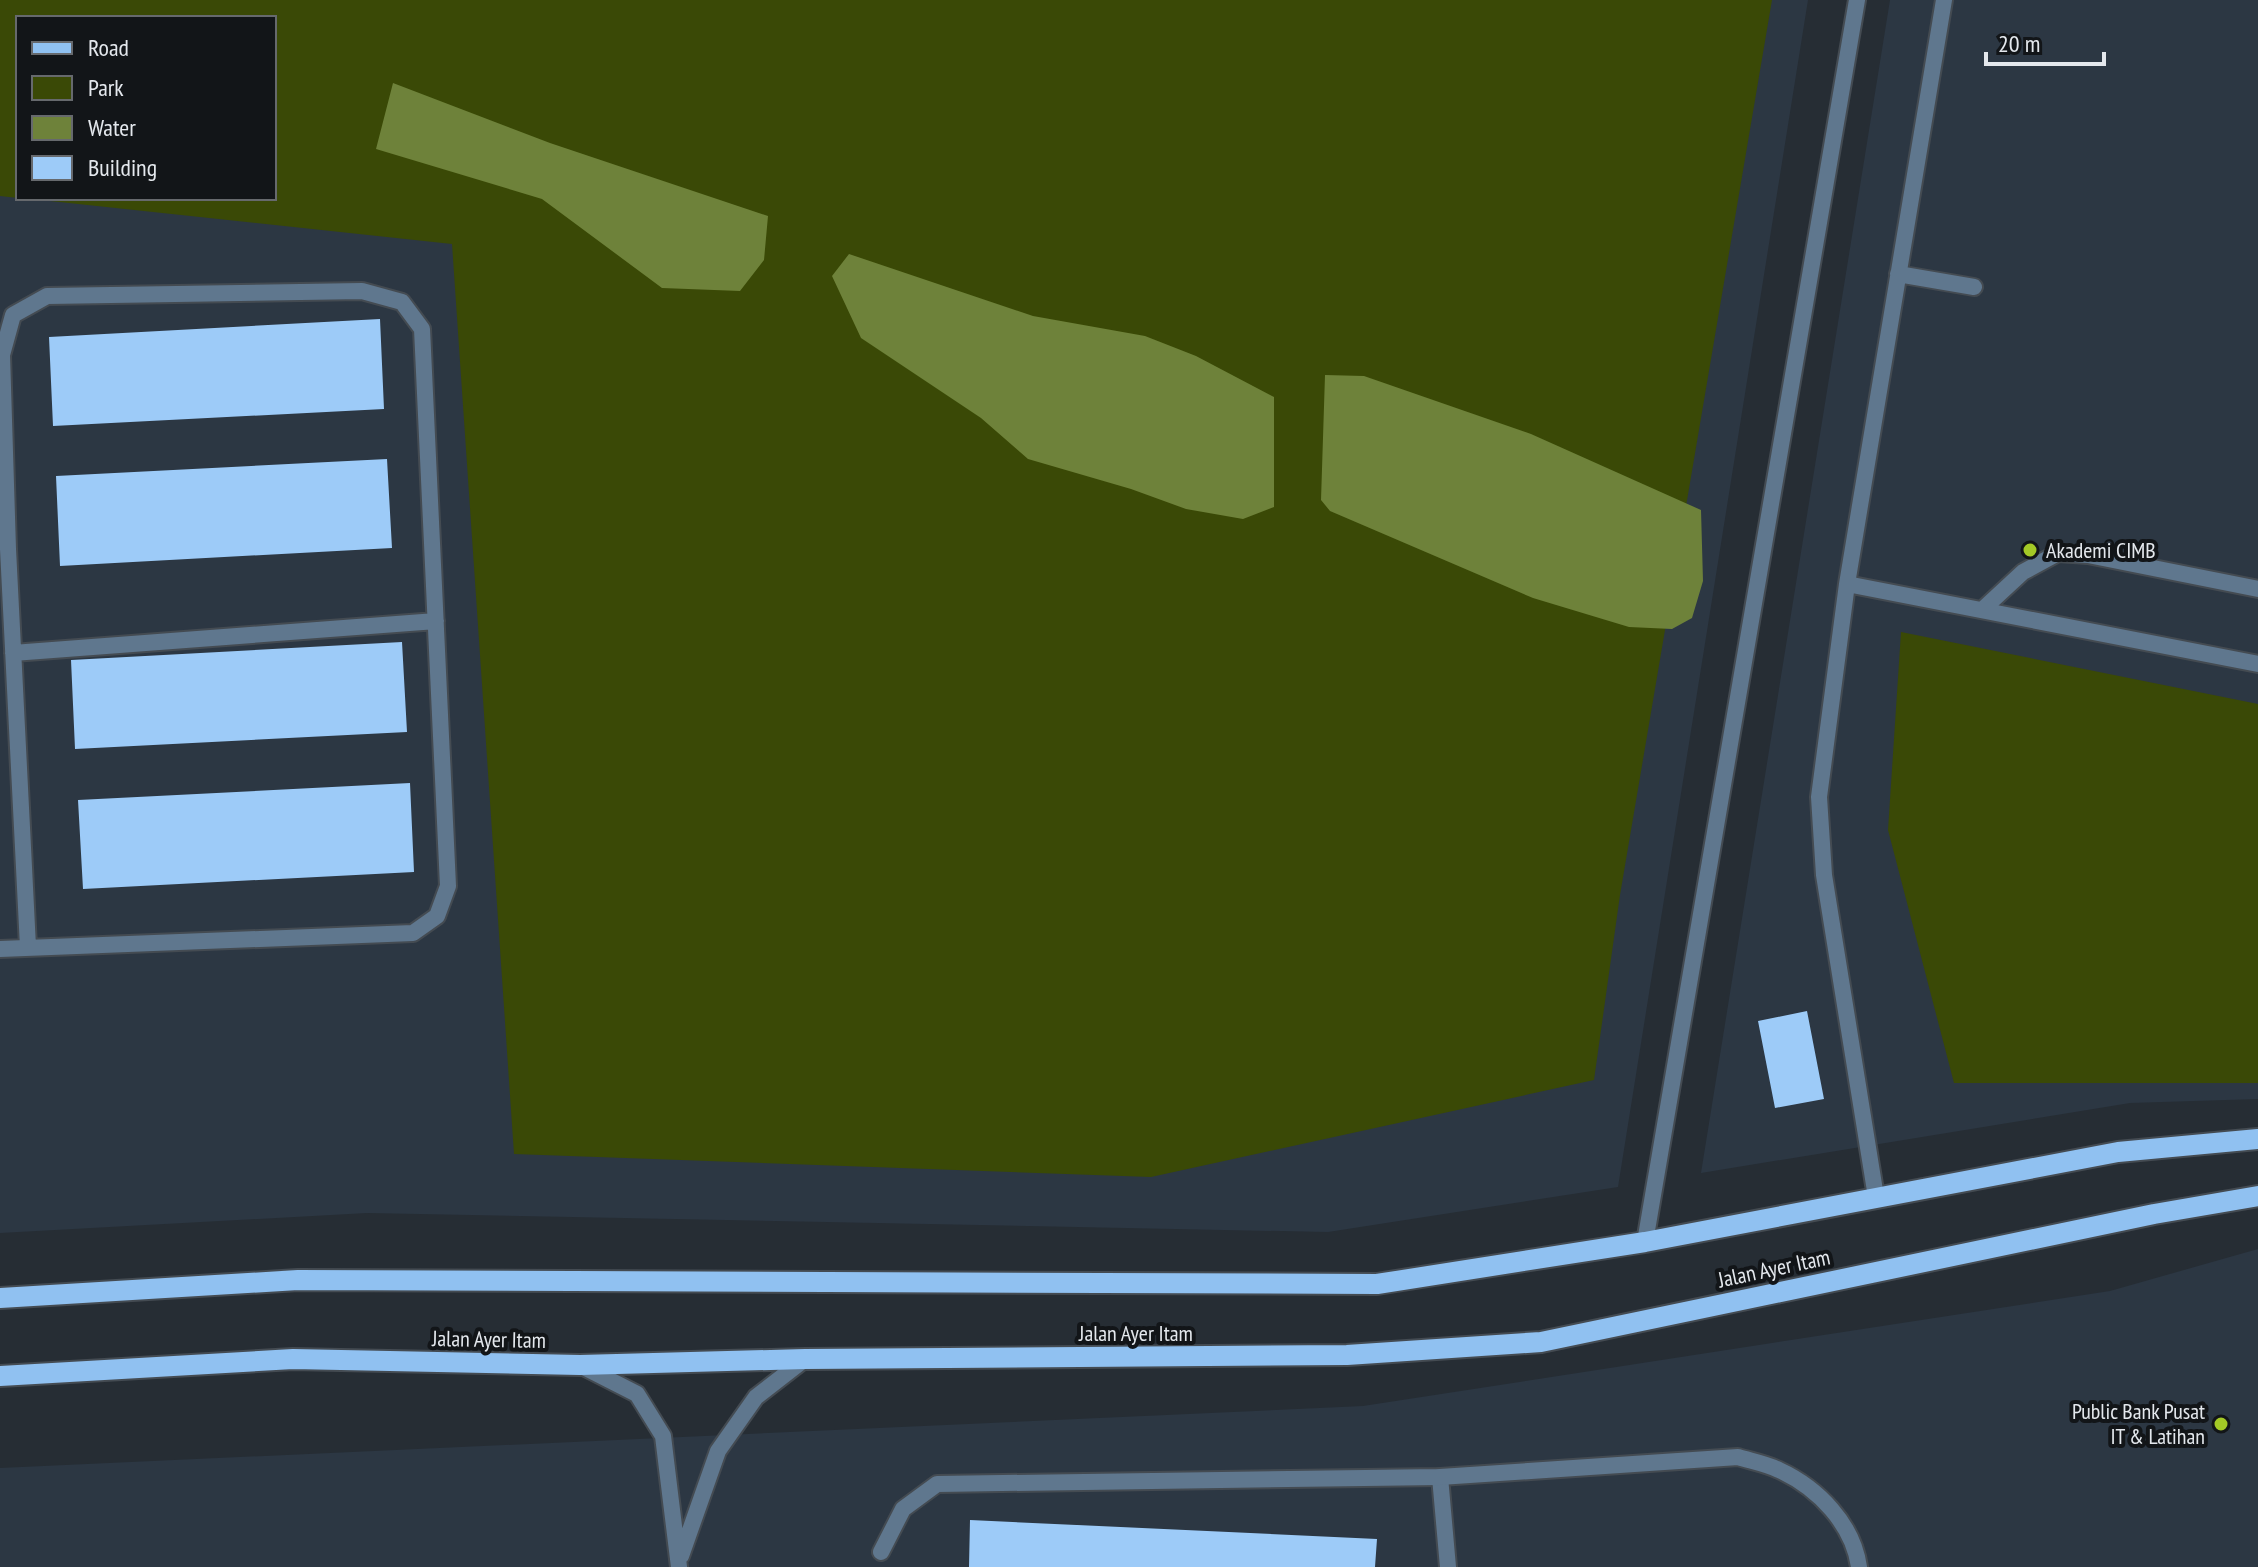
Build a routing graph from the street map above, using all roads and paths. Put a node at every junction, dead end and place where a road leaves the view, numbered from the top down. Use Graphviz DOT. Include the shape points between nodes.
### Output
graph roads {
  1 [pos="1857,0"];
  2 [pos="1944,0"];
  3 [pos="1898,274"];
  4 [pos="1974,287"];
  5 [pos="4,546"];
  6 [pos="1847,584"];
  7 [pos="2258,589"];
  8 [pos="1982,610"];
  9 [pos="436,621"];
  10 [pos="13,653"];
  11 [pos="2258,664"];
  12 [pos="28,947"];
  13 [pos="0,949"];
  14 [pos="2258,1139"];
  15 [pos="2258,1196"];
  16 [pos="1876,1197"];
  17 [pos="1645,1242"];
  18 [pos="0,1298"];
  19 [pos="805,1359"];
  20 [pos="580,1365"];
  21 [pos="0,1376"];
  22 [pos="1440,1477"];
  23 [pos="881,1552"];
  24 [pos="679,1563"];
  25 [pos="1448,1567"];
  26 [pos="1859,1567"];
  1 -- 17 [label="street"];
  2 -- 3 [label="street"];
  3 -- 4 [label="street"];
  3 -- 6 [label="street"];
  5 -- 9 [label="street" via="2,355 13,315 47,296 362,291 402,302 422,329"];
  5 -- 10 [label="street"];
  6 -- 8 [label="street"];
  6 -- 16 [label="street" via="1819,797 1824,875"];
  7 -- 8 [label="street" via="2058,553 2023,572"];
  8 -- 11 [label="street"];
  9 -- 10 [label="street"];
  9 -- 12 [label="street" via="448,886 437,916 413,933"];
  10 -- 12 [label="street"];
  12 -- 13 [label="street"];
  14 -- 16 [label="main road" via="2118,1152"];
  15 -- 19 [label="main road, Jalan Ayer Itam" via="1541,1342 1347,1355"];
  16 -- 17 [label="main road"];
  17 -- 18 [label="main road" via="1377,1284 298,1280"];
  19 -- 20 [label="main road, Jalan Ayer Itam"];
  19 -- 24 [label="street" via="756,1397 718,1451"];
  20 -- 21 [label="main road, Jalan Ayer Itam" via="293,1359"];
  20 -- 24 [label="street" via="637,1394 663,1436"];
  22 -- 23 [label="street" via="937,1484 903,1509"];
  22 -- 25 [label="street"];
  22 -- 26 [label="street" via="1738,1457 1779,1469 1821,1497 1844,1525"];
}
